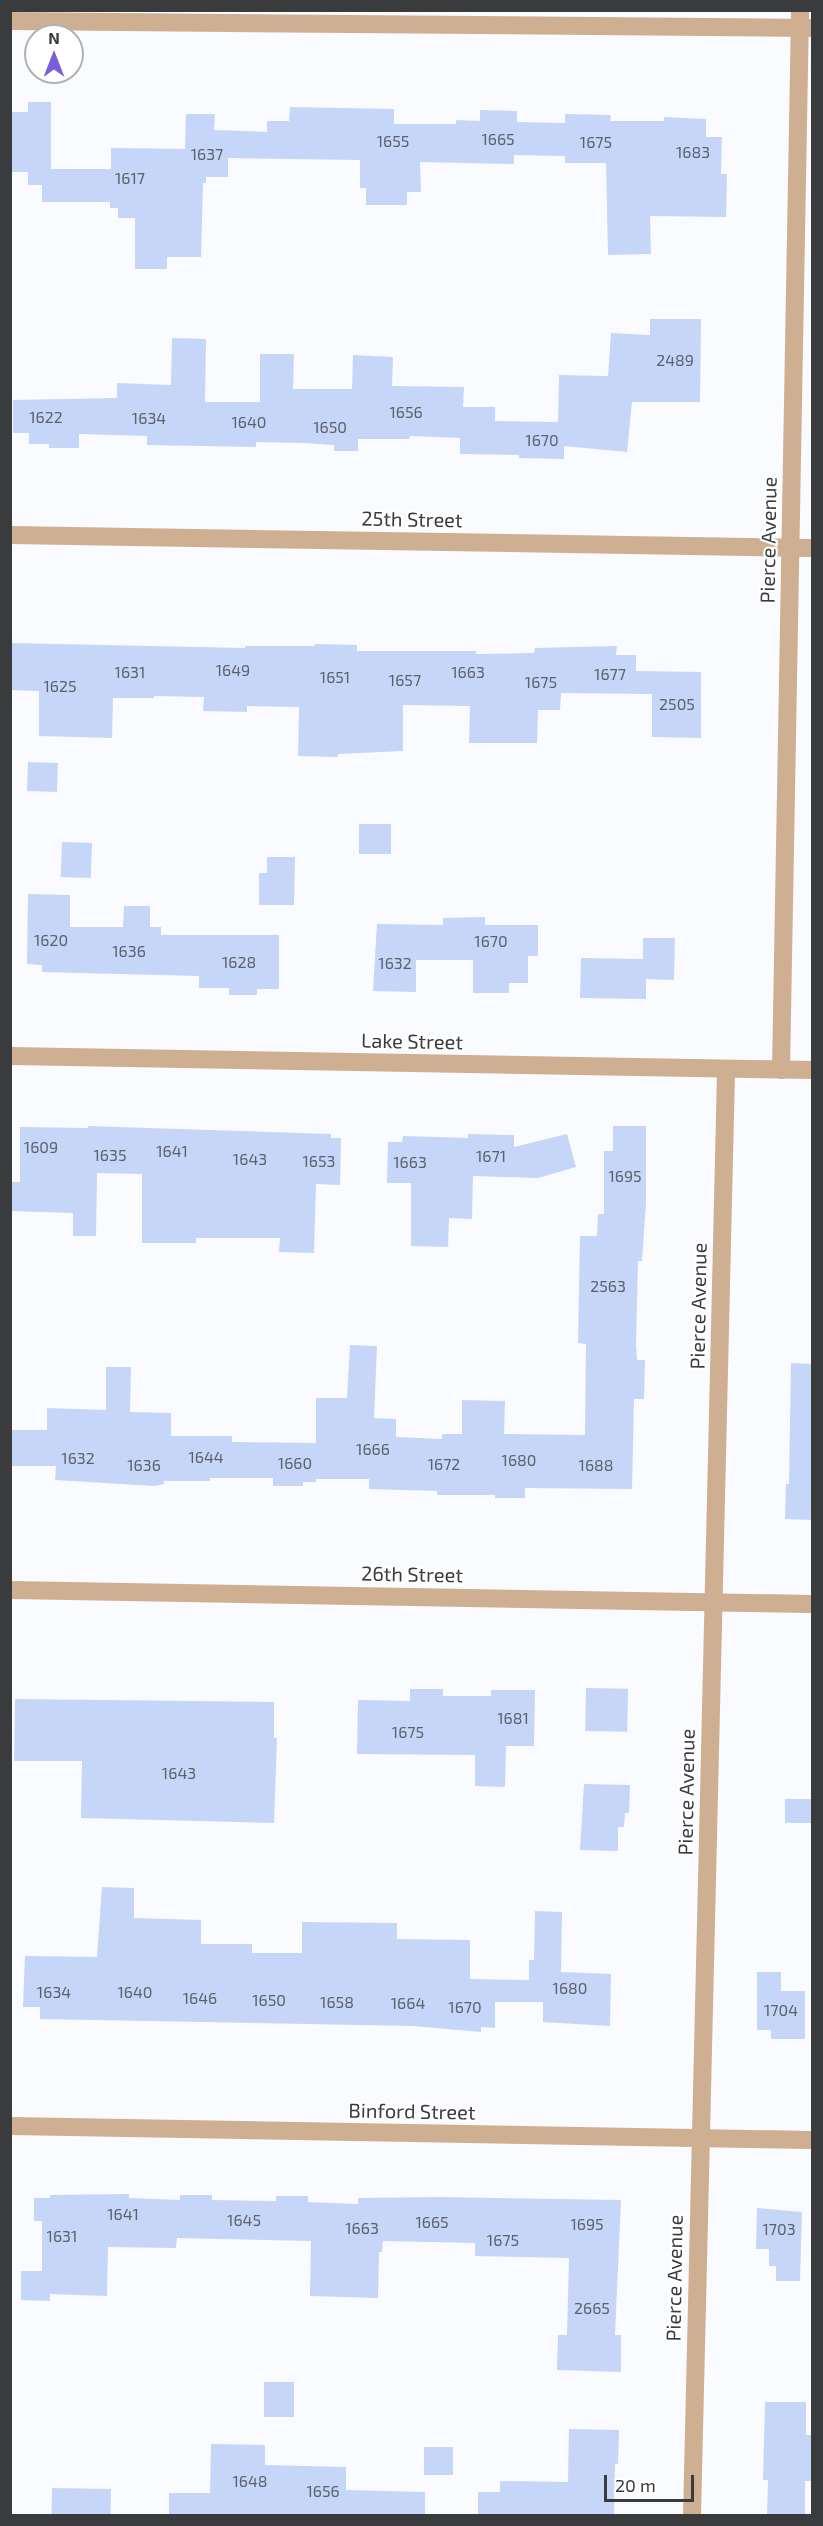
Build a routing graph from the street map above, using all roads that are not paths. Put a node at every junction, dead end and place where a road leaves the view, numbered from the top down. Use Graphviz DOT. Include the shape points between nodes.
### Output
graph roads {
  1 [pos="10,21"];
  2 [pos="804,22"];
  3 [pos="10,535"];
  4 [pos="790,547"];
  5 [pos="813,548"];
  6 [pos="10,1056"];
  7 [pos="726,1069"];
  8 [pos="781,1070"];
  9 [pos="813,1070"];
  10 [pos="10,1590"];
  11 [pos="714,1602"];
  12 [pos="813,1604"];
  13 [pos="10,2126"];
  14 [pos="700,2138"];
  15 [pos="813,2140"];
  16 [pos="692,2516"];
  1 -- 2 [label="street"];
  2 -- 4 [label="street, Pierce Avenue"];
  3 -- 4 [label="street, 25th Street"];
  4 -- 5 [label="street, 25th Street"];
  4 -- 8 [label="street, Pierce Avenue"];
  6 -- 7 [label="street, Lake Street"];
  7 -- 8 [label="street, Lake Street"];
  7 -- 11 [label="street, Pierce Avenue"];
  8 -- 9 [label="street, Lake Street"];
  10 -- 11 [label="street, 26th Street"];
  11 -- 12 [label="street, 26th Street"];
  11 -- 14 [label="street, Pierce Avenue"];
  13 -- 14 [label="street, Binford Street"];
  14 -- 15 [label="street, Binford Street"];
  14 -- 16 [label="street, Pierce Avenue"];
}
